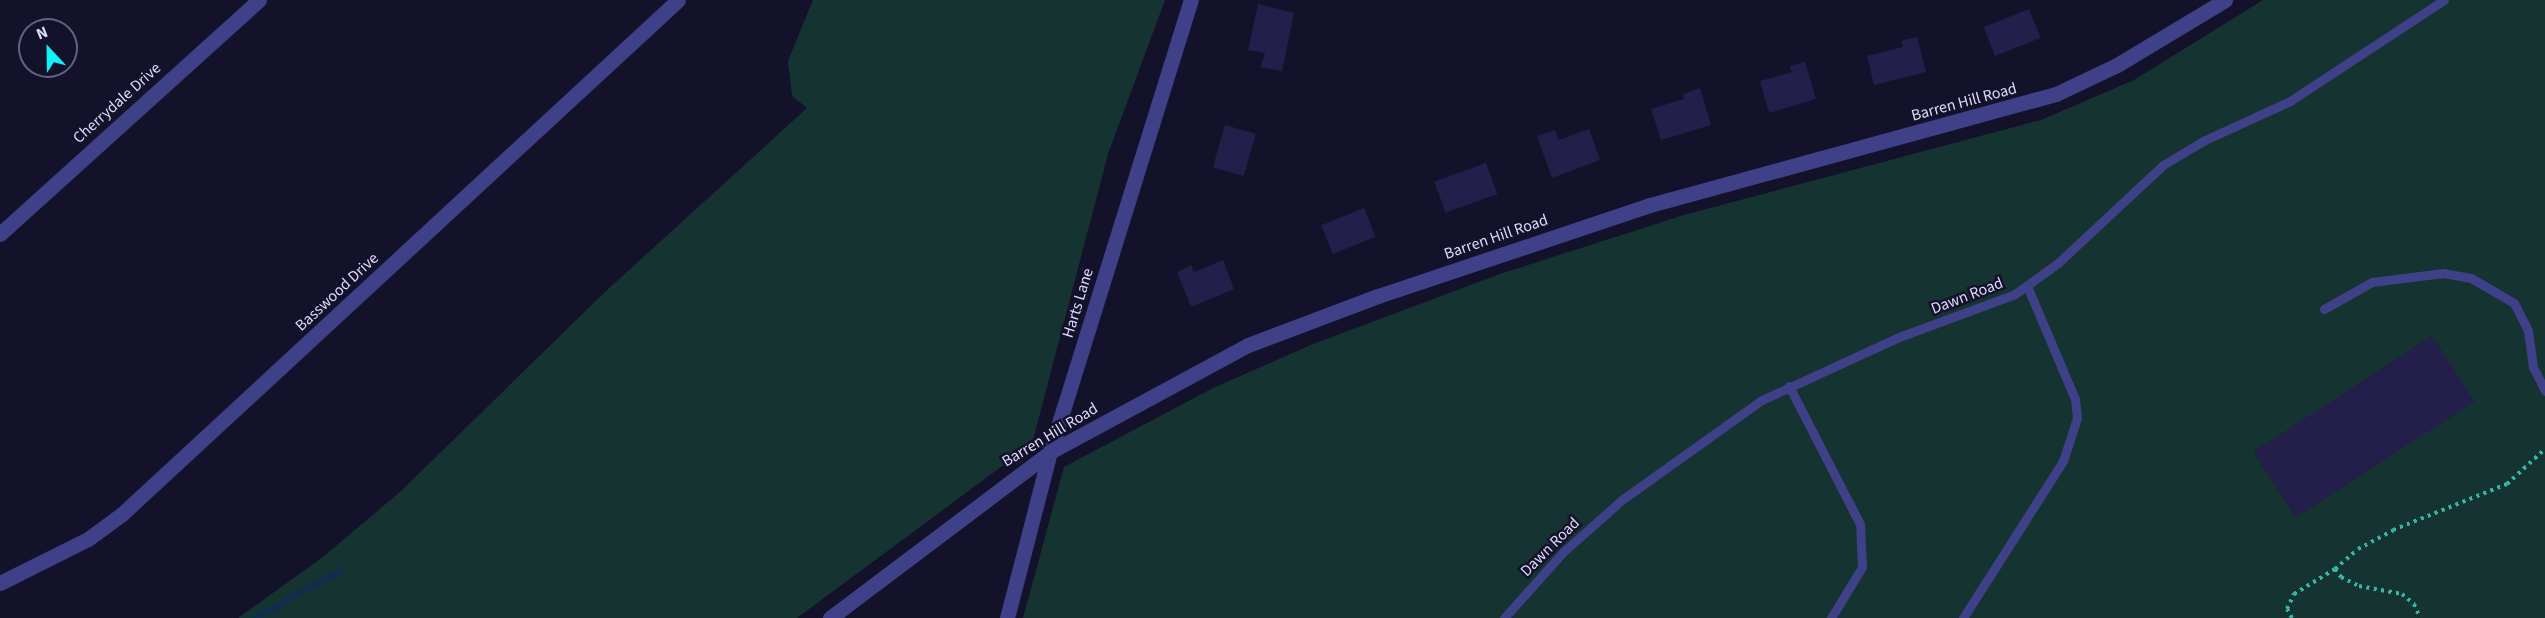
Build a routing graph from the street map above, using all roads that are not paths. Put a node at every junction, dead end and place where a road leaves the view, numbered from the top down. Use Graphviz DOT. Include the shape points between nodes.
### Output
graph roads {
  1 [pos="258,0"];
  2 [pos="678,0"];
  3 [pos="1191,0"];
  4 [pos="2225,0"];
  5 [pos="2444,0"];
  6 [pos="0,234"];
  7 [pos="2027,286"];
  8 [pos="2324,309"];
  9 [pos="1789,386"];
  10 [pos="2545,391"];
  11 [pos="1050,452"];
  12 [pos="0,583"];
  13 [pos="830,618"];
  14 [pos="1007,618"];
  15 [pos="1504,618"];
  16 [pos="1831,618"];
  17 [pos="1963,618"];
  1 -- 6 [label="street, Cherrydale Drive"];
  2 -- 12 [label="street, Basswood Drive" via="122,514 78,545"];
  3 -- 11 [label="street, Harts Lane"];
  4 -- 11 [label="street, Barren Hill Road" via="2117,65 2055,94 1650,205 1378,296 1248,345"];
  5 -- 7 [label="lane, Dawn Road" via="2309,90 2163,165"];
  7 -- 9 [label="lane, Dawn Road" via="2000,302 1899,338"];
  7 -- 17 [label="lane" via="2075,399 2077,418 2063,461"];
  8 -- 10 [label="lane" via="2372,282 2443,273 2471,278 2514,303 2528,331 2533,367"];
  9 -- 15 [label="lane, Dawn Road" via="1762,400 1623,499 1563,552"];
  9 -- 16 [label="lane" via="1860,524 1862,567"];
  11 -- 13 [label="street, Barren Hill Road"];
  11 -- 14 [label="street, Harts Lane"];
}
